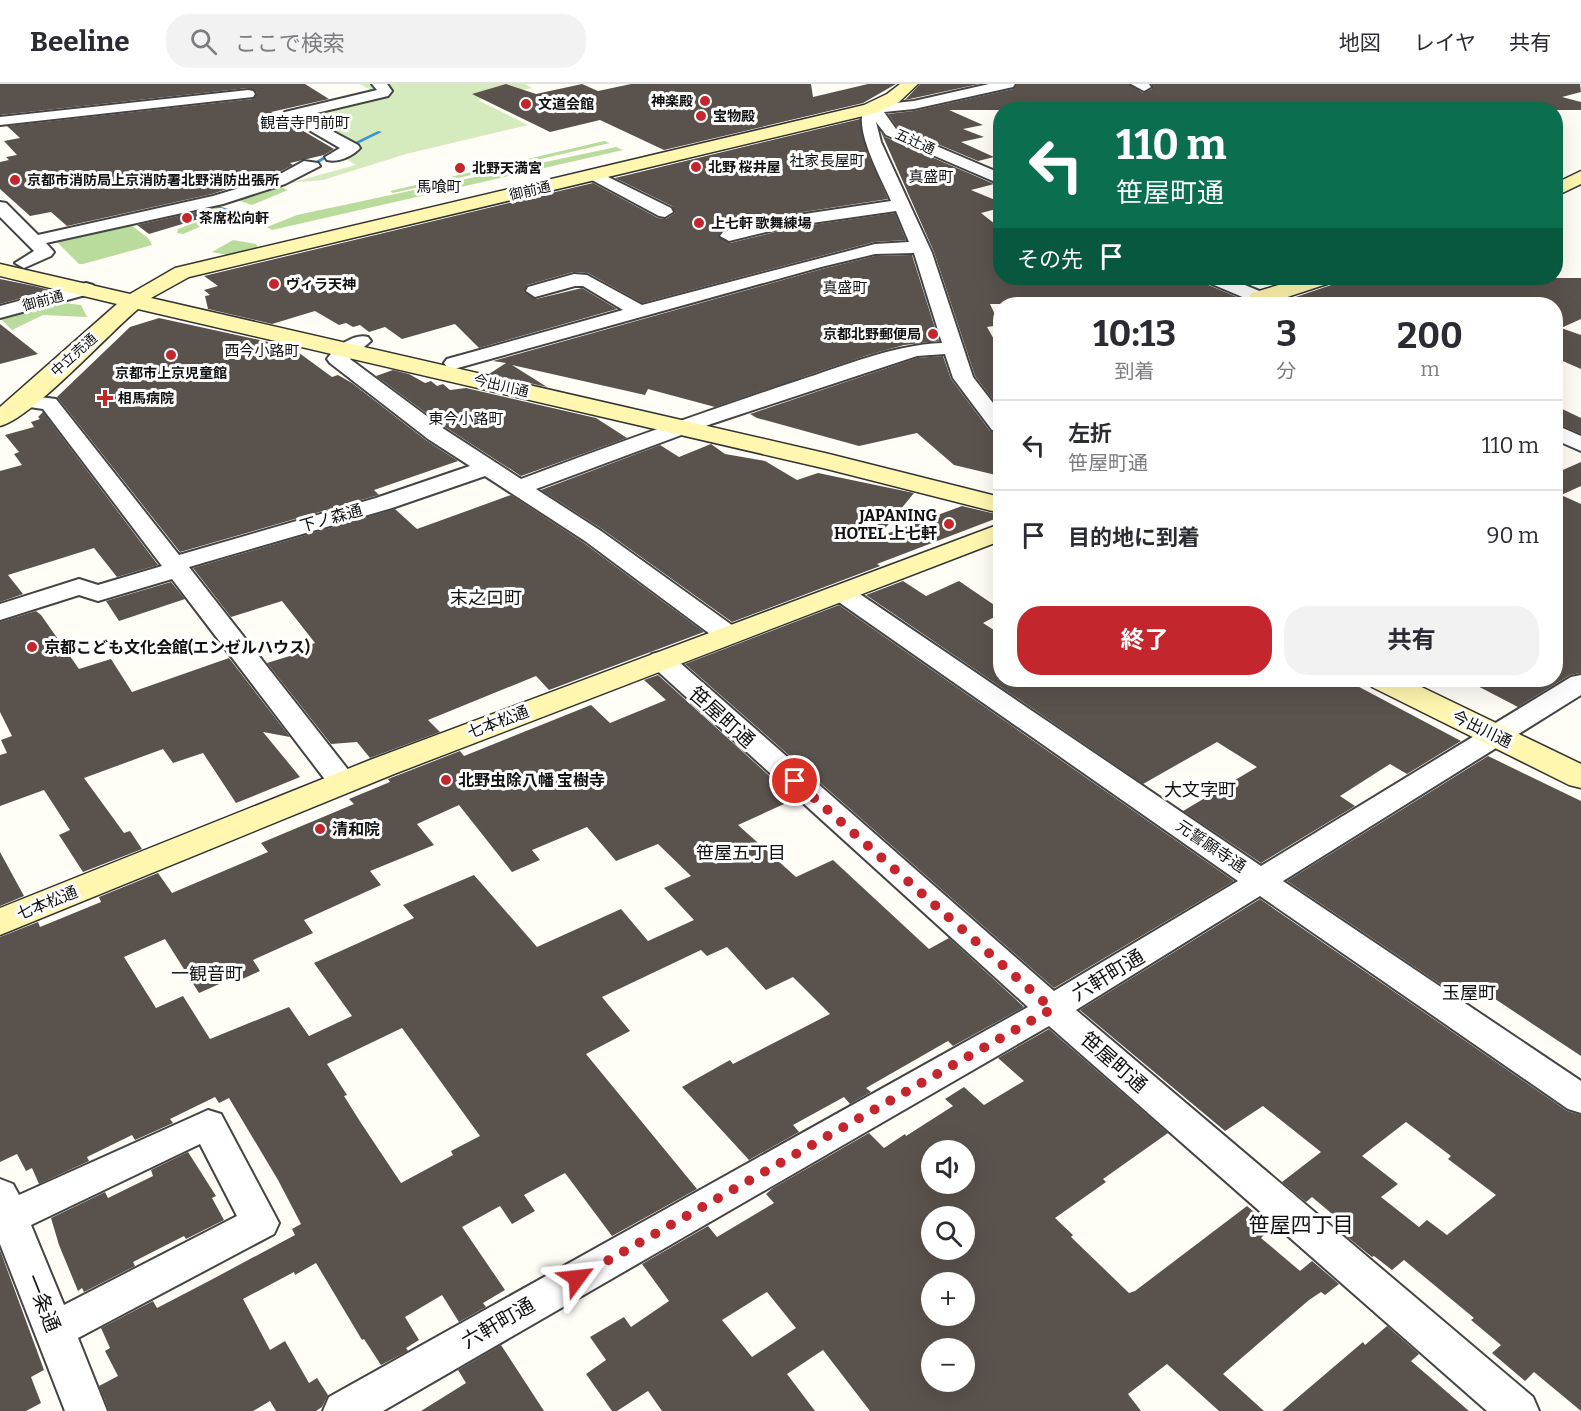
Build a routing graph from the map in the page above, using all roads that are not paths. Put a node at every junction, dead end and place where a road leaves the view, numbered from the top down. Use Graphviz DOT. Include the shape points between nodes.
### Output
graph roads {
  1 [pos="379,84"];
  2 [pos="910,84"];
  3 [pos="1008,84"];
  4 [pos="248,94"];
  5 [pos="870,110"];
  6 [pos="0,121"];
  7 [pos="905,140"];
  8 [pos="873,142"];
  9 [pos="333,157"];
  10 [pos="312,166"];
  11 [pos="596,176"];
  12 [pos="993,176"];
  13 [pos="1581,177"];
  14 [pos="1563,186"];
  15 [pos="902,205"];
  16 [pos="1,210"];
  17 [pos="665,212"];
  18 [pos="729,236"];
  19 [pos="34,241"];
  20 [pos="920,247"];
  21 [pos="0,258"];
  22 [pos="24,263"];
  23 [pos="0,270"];
  24 [pos="1228,285"];
  25 [pos="1305,285"];
  26 [pos="86,289"];
  27 [pos="535,291"];
  28 [pos="141,295"];
  29 [pos="1253,297"];
  30 [pos="1275,297"];
  31 [pos="0,312"];
  32 [pos="640,312"];
  33 [pos="355,346"];
  34 [pos="952,348"];
  35 [pos="454,363"];
  36 [pos="23,401"];
  37 [pos="993,416"];
  38 [pos="0,418"];
  39 [pos="703,419"];
  40 [pos="680,428"];
  41 [pos="1563,435"];
  42 [pos="1581,444"];
  43 [pos="488,467"];
  44 [pos="520,487"];
  45 [pos="993,487"];
  46 [pos="993,503"];
  47 [pos="993,535"];
  48 [pos="175,567"];
  49 [pos="842,593"];
  50 [pos="0,612"];
  51 [pos="727,634"];
  52 [pos="661,660"];
  53 [pos="1581,683"];
  54 [pos="1400,687"];
  55 [pos="1437,687"];
  56 [pos="1503,729"];
  57 [pos="1581,754"];
  58 [pos="1581,777"];
  59 [pos="343,783"];
  60 [pos="1264,882"];
  61 [pos="0,922"];
  62 [pos="1052,1009"];
  63 [pos="1581,1099"];
  64 [pos="5,1207"];
  65 [pos="54,1330"];
  66 [pos="87,1411"];
  67 [pos="344,1411"];
  68 [pos="1518,1411"];
  1 -- 9 [label="street" via="383,93 284,113 352,148"];
  2 -- 5 [label="street, 御前通"];
  3 -- 5 [label="street" via="914,105"];
  4 -- 6 [label="street"];
  5 -- 7 [label="street, 五辻通" via="879,115 891,132"];
  5 -- 8 [label="street"];
  5 -- 11 [label="street, 御前通"];
  7 -- 8 [label="street" via="884,138"];
  7 -- 12 [label="street, 五辻通"];
  8 -- 15 [label="street"];
  10 -- 19 [label="street" via="304,166 279,181 217,200"];
  11 -- 17 [label="street"];
  11 -- 28 [label="street, 御前通" via="182,272 159,281"];
  13 -- 14 [label="street"];
  15 -- 18 [label="street" via="791,221"];
  15 -- 20 [label="street"];
  16 -- 19 [label="street"];
  19 -- 22 [label="street" via="45,252"];
  20 -- 32 [label="street" via="875,249"];
  20 -- 34 [label="street"];
  21 -- 22 [label="street, 今出川通"];
  22 -- 28 [label="street, 今出川通"];
  23 -- 26 [label="street, 今出川通"];
  24 -- 29 [label="street"];
  25 -- 30 [label="street"];
  26 -- 28 [label="street, 今出川通"];
  26 -- 31 [label="street, 御前通"];
  27 -- 32 [label="street" via="574,280 586,281"];
  28 -- 33 [label="street, 今出川通"];
  28 -- 36 [label="street, 中立売通"];
  32 -- 35 [label="street"];
  33 -- 35 [label="street, 今出川通"];
  33 -- 40 [label="street, 今出川通"];
  33 -- 43 [label="street" via="337,359 436,434"];
  34 -- 37 [label="street" via="963,378"];
  34 -- 39 [label="street" via="915,350"];
  35 -- 39 [label="street, 今出川通"];
  36 -- 38 [label="street, 中立売通"];
  36 -- 48 [label="street" via="50,403"];
  39 -- 40 [label="street"];
  39 -- 45 [label="street, 今出川通"];
  40 -- 44 [label="street"];
  40 -- 46 [label="street, 今出川通"];
  41 -- 42 [label="street"];
  43 -- 44 [label="street"];
  43 -- 48 [label="street, 下ノ森通"];
  44 -- 51 [label="street"];
  47 -- 49 [label="street, 七本松通"];
  48 -- 50 [label="street, 下ノ森通" via="98,593 79,587"];
  48 -- 59 [label="street"];
  49 -- 51 [label="street, 七本松通"];
  49 -- 60 [label="street, 元誓願寺通"];
  51 -- 52 [label="street, 七本松通"];
  52 -- 59 [label="street, 七本松通"];
  52 -- 62 [label="street, 笹屋町通"];
  53 -- 56 [label="street, 六軒町通"];
  54 -- 56 [label="street, 今出川通"];
  55 -- 56 [label="street, 今出川通"];
  56 -- 57 [label="street, 今出川通"];
  56 -- 58 [label="street, 今出川通"];
  56 -- 60 [label="street, 六軒町通"];
  59 -- 61 [label="street, 七本松通"];
  60 -- 62 [label="street, 六軒町通"];
  60 -- 63 [label="street, 元誓願寺通"];
  62 -- 67 [label="street, 六軒町通"];
  62 -- 68 [label="street, 笹屋町通"];
  64 -- 65 [label="street, 一条通"];
  64 -- 65 [label="street" via="208,1124 260,1223"];
  65 -- 66 [label="street, 一条通"];
}
